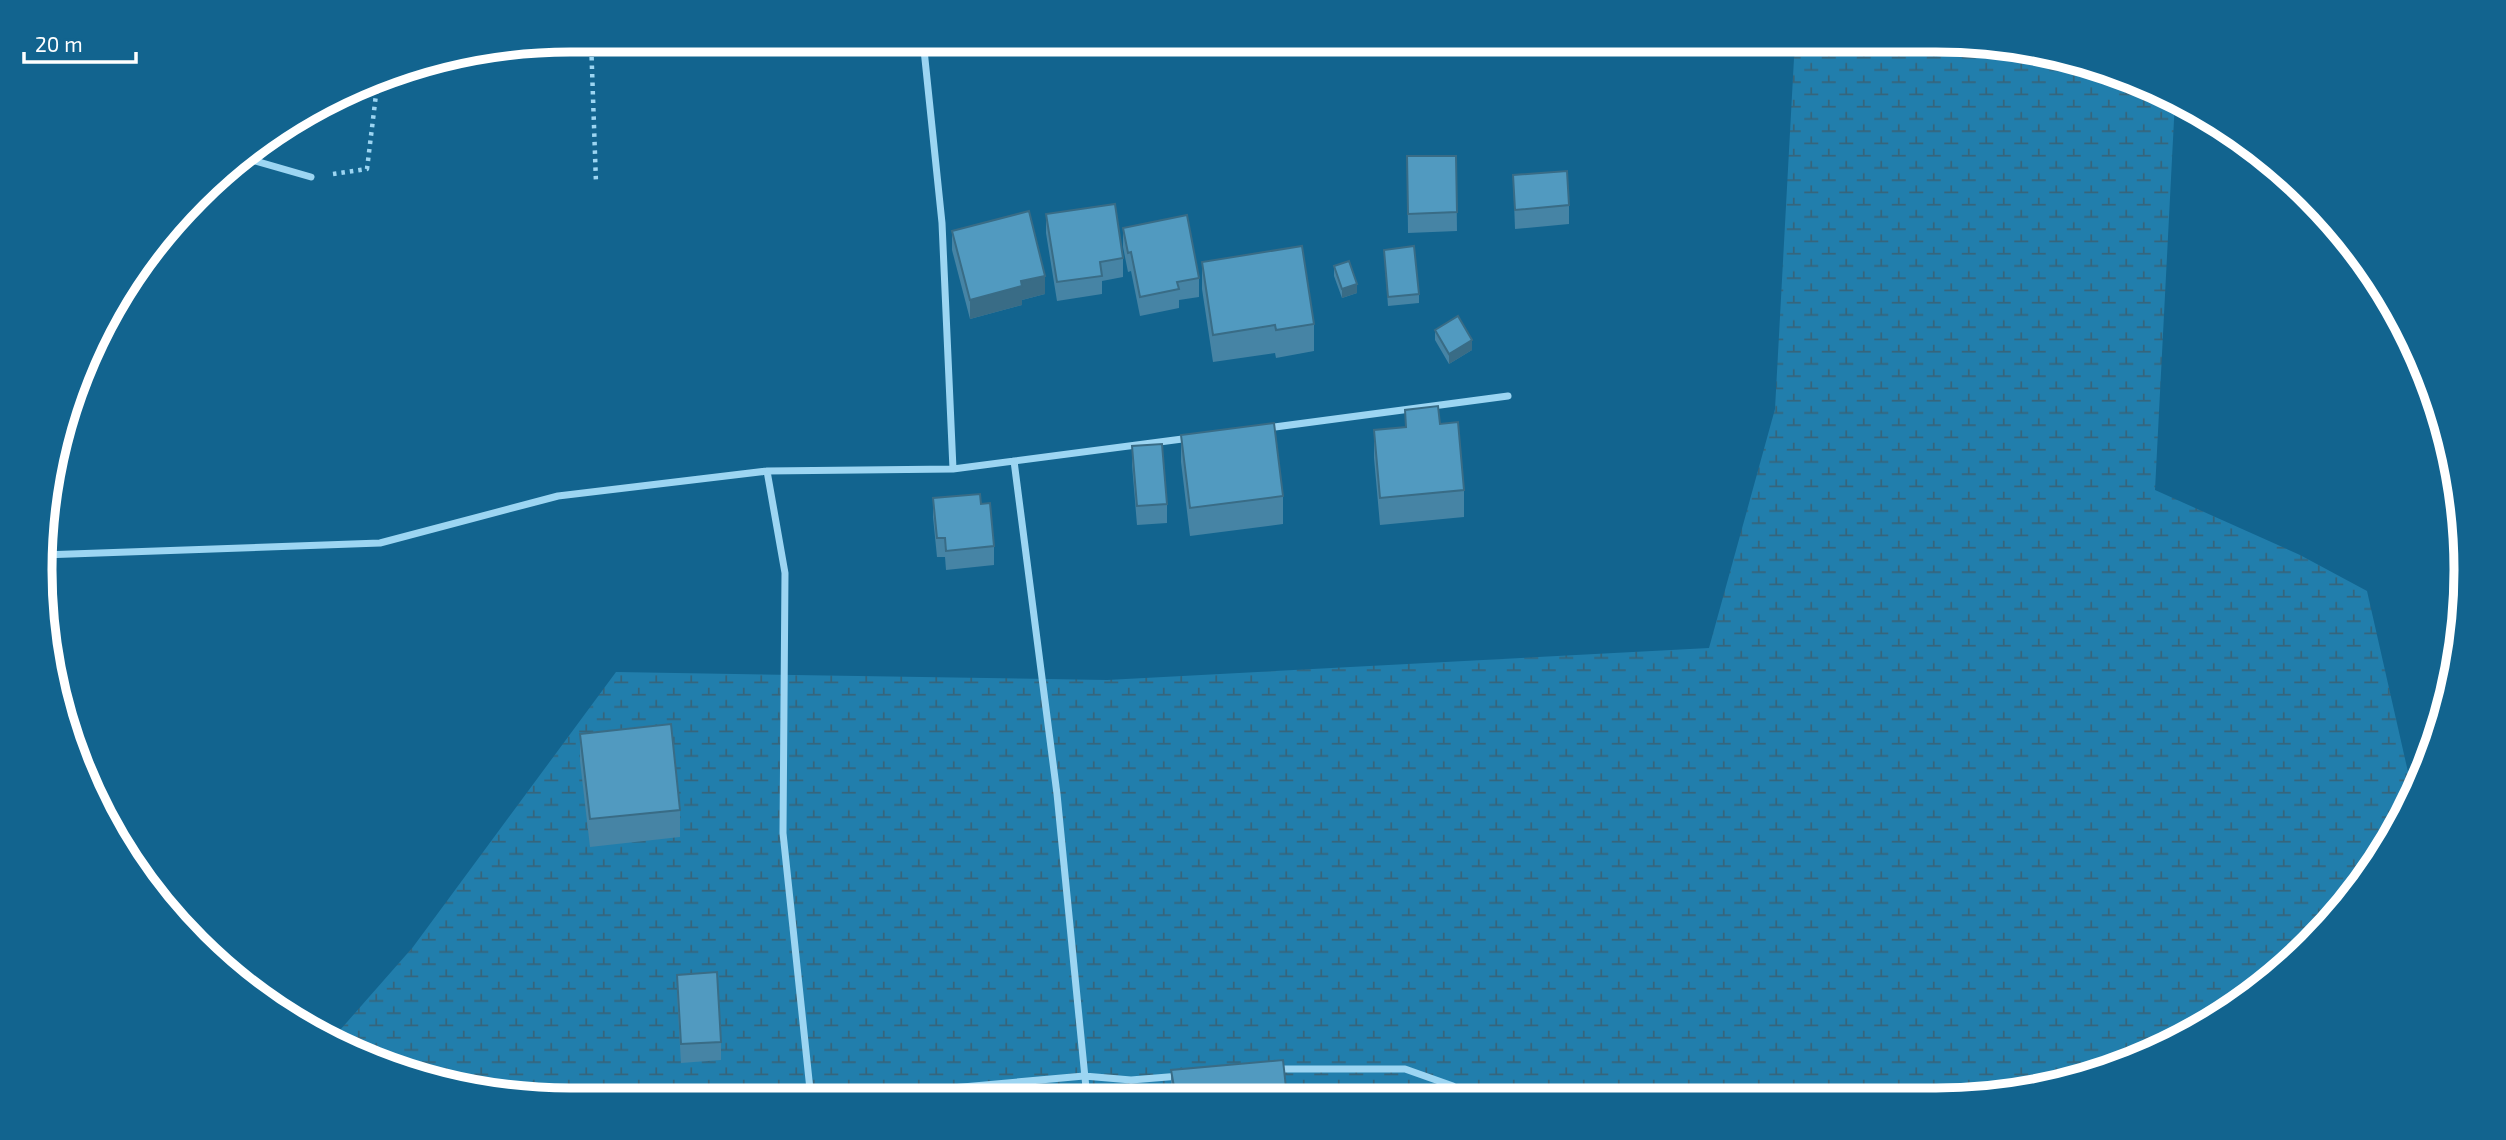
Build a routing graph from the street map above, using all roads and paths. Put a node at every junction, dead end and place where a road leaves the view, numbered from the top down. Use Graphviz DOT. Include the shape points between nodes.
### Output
graph roads {
  1 [pos="592,52"];
  2 [pos="924,52"];
  3 [pos="377,90"];
  4 [pos="253,160"];
  5 [pos="312,177"];
  6 [pos="596,183"];
  7 [pos="1508,396"];
  8 [pos="1261,428"];
  9 [pos="1193,438"];
  10 [pos="1014,461"];
  11 [pos="953,470"];
  12 [pos="767,471"];
  13 [pos="53,555"];
  14 [pos="1269,1069"];
  15 [pos="1084,1076"];
  16 [pos="1186,1076"];
  17 [pos="1453,1086"];
  18 [pos="810,1088"];
  19 [pos="951,1088"];
  20 [pos="1086,1088"];
  1 -- 6 [label="path"];
  2 -- 11 [label="street" via="942,223"];
  3 -- 5 [label="path" via="367,169"];
  4 -- 5 [label="street"];
  7 -- 8 [label="street"];
  9 -- 10 [label="street"];
  10 -- 11 [label="street"];
  10 -- 15 [label="street" via="1057,794"];
  11 -- 12 [label="street"];
  12 -- 13 [label="street" via="558,496 380,543"];
  12 -- 18 [label="street" via="785,573 783,833"];
  14 -- 17 [label="street" via="1405,1069"];
  15 -- 16 [label="street" via="1131,1080"];
  15 -- 19 [label="street"];
  15 -- 20 [label="street"];
}
